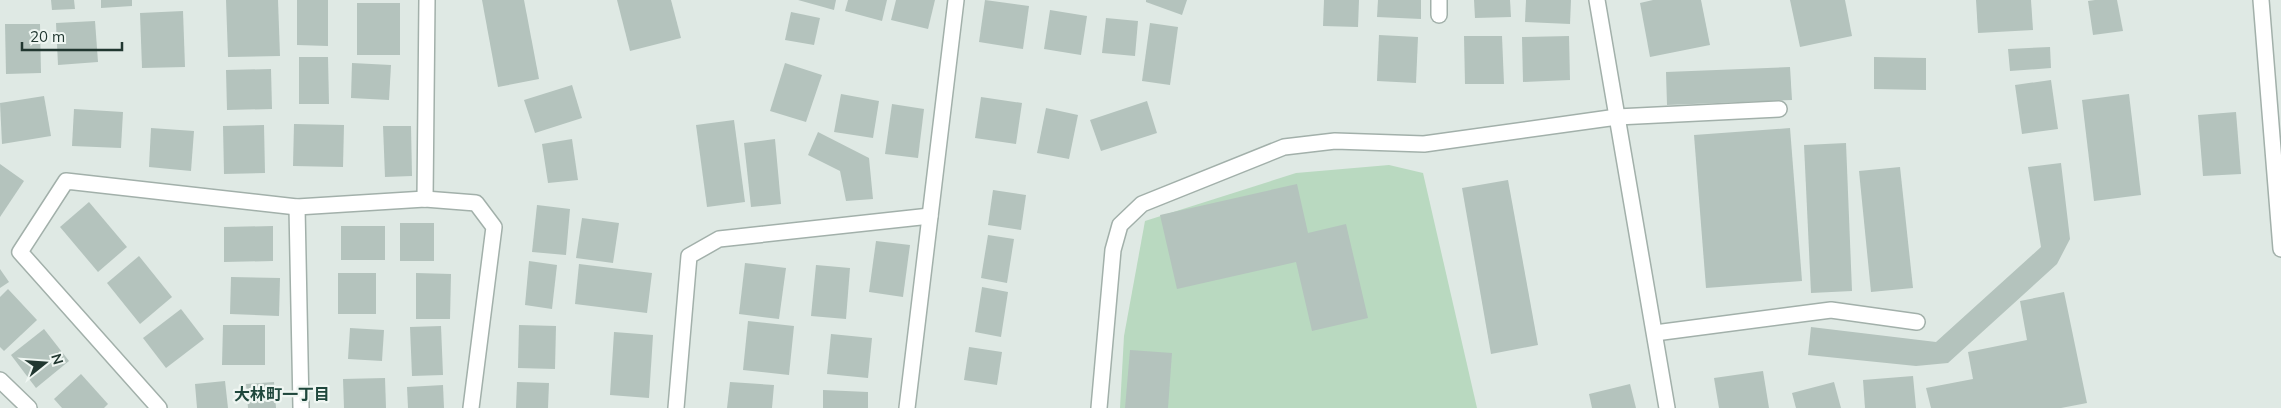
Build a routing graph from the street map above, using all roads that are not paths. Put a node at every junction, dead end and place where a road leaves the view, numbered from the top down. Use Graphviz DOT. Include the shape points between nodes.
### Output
graph roads {
  1 [pos="427,0"];
  2 [pos="956,0"];
  3 [pos="1597,0"];
  4 [pos="2261,0"];
  5 [pos="1779,109"];
  6 [pos="1617,117"];
  7 [pos="425,199"];
  8 [pos="297,207"];
  9 [pos="930,216"];
  10 [pos="2281,249"];
  11 [pos="1917,322"];
  12 [pos="1655,333"];
  13 [pos="0,380"];
  14 [pos="29,408"];
  15 [pos="160,408"];
  16 [pos="302,408"];
  17 [pos="471,408"];
  18 [pos="676,408"];
  19 [pos="907,408"];
  20 [pos="1099,408"];
  21 [pos="1667,408"];
  1 -- 7 [label="street"];
  2 -- 9 [label="street"];
  3 -- 6 [label="street"];
  4 -- 10 [label="street"];
  5 -- 6 [label="street"];
  6 -- 12 [label="street"];
  6 -- 20 [label="street" via="1424,144 1335,141 1284,147 1142,204 1120,225 1113,250"];
  7 -- 8 [label="street"];
  7 -- 17 [label="street" via="476,203 494,227"];
  8 -- 15 [label="street" via="66,181 20,252"];
  8 -- 16 [label="street"];
  9 -- 18 [label="street" via="719,239 689,256"];
  9 -- 19 [label="street"];
  11 -- 12 [label="street" via="1831,310"];
  12 -- 21 [label="street"];
  13 -- 14 [label="street"];
}
